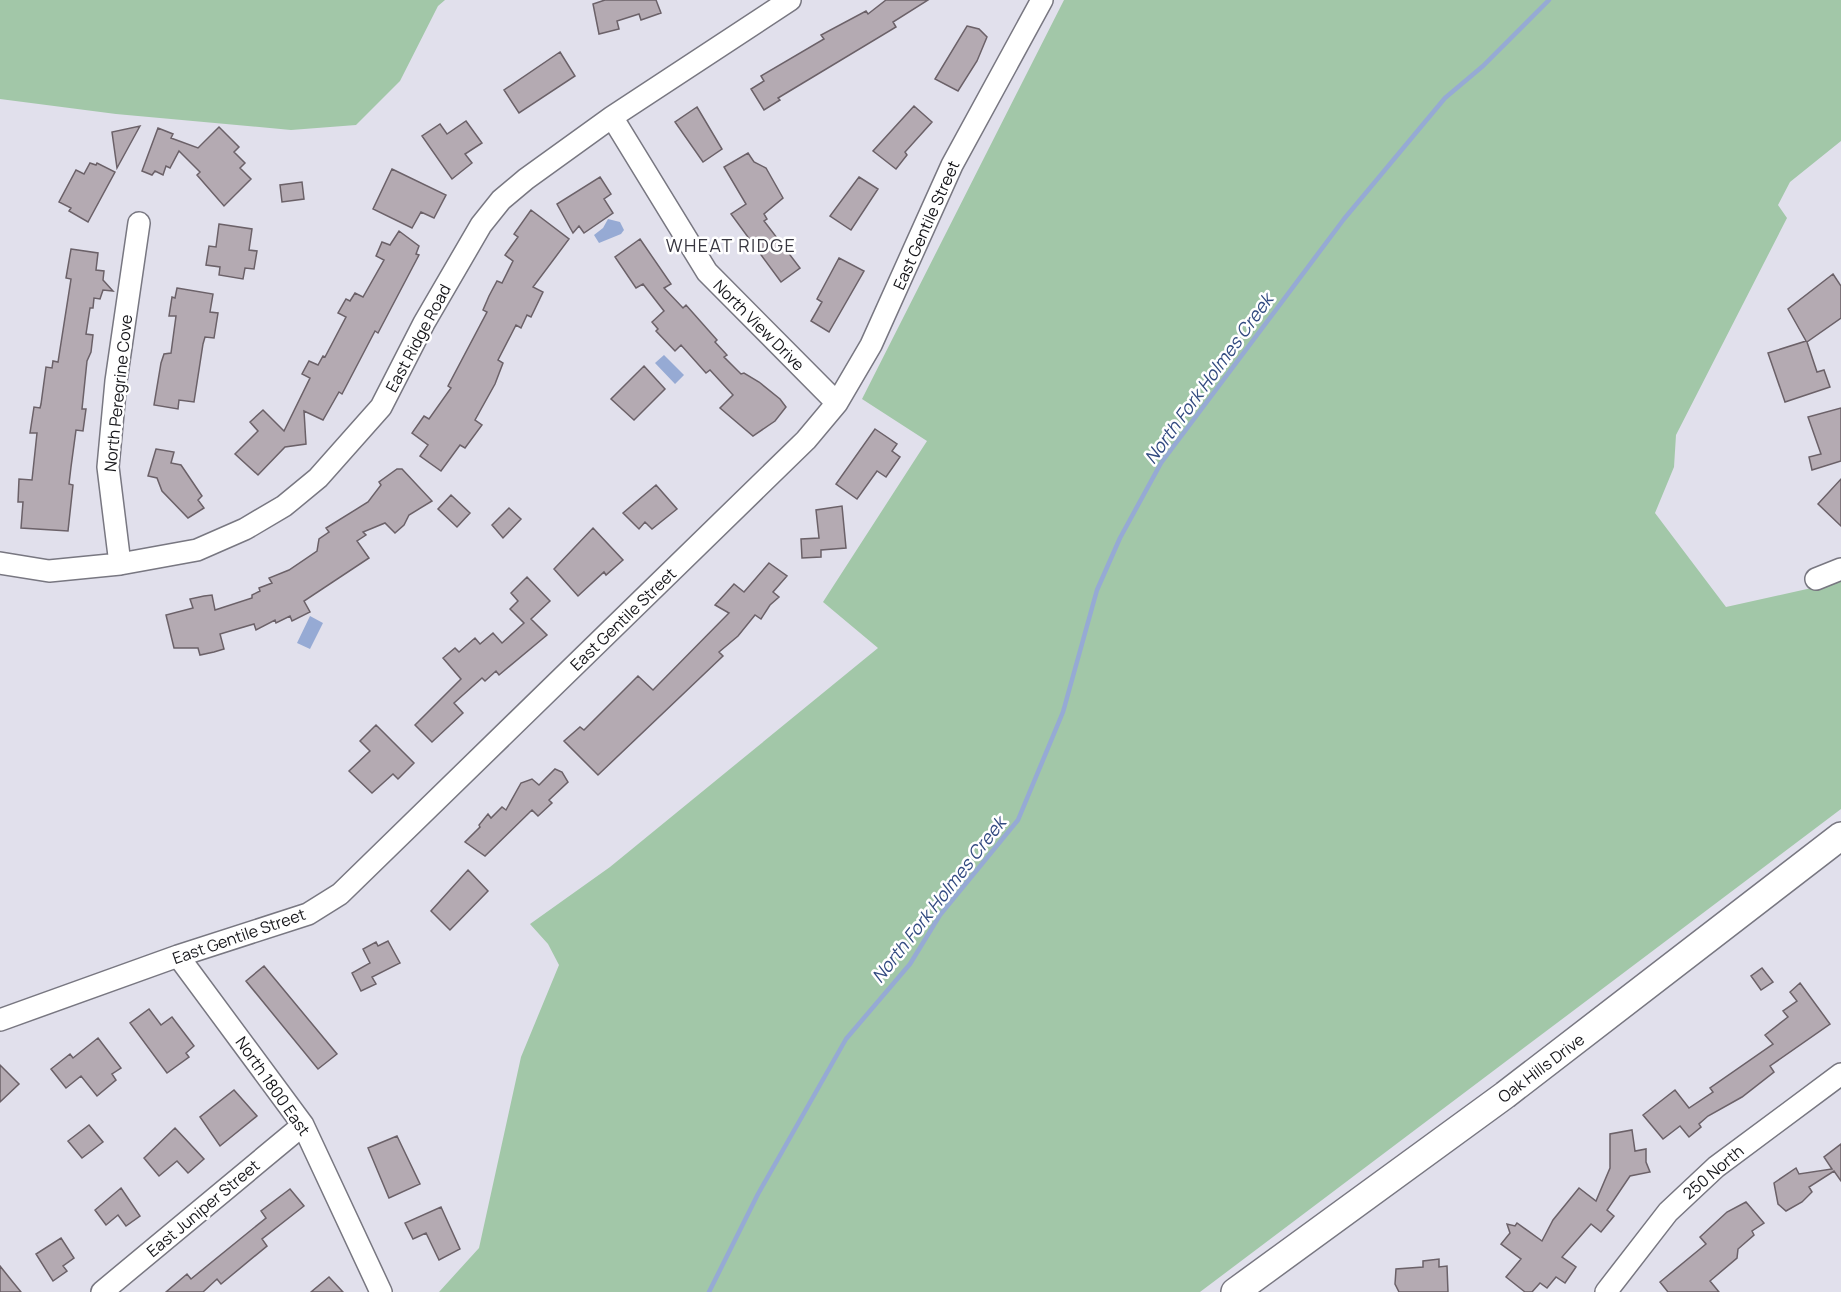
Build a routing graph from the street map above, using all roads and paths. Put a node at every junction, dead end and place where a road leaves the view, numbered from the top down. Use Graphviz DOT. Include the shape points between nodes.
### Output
graph roads {
  1 [pos="790,0"];
  2 [pos="1042,0"];
  3 [pos="612,117"];
  4 [pos="140,223"];
  5 [pos="837,404"];
  6 [pos="0,563"];
  7 [pos="120,564"];
  8 [pos="1841,569"];
  9 [pos="1816,579"];
  10 [pos="1841,836"];
  11 [pos="178,956"];
  12 [pos="0,1020"];
  13 [pos="1841,1074"];
  14 [pos="303,1125"];
  15 [pos="102,1292"];
  16 [pos="381,1292"];
  17 [pos="1235,1292"];
  18 [pos="1606,1292"];
  1 -- 3 [label="street, East Ridge Road"];
  2 -- 5 [label="street, East Gentile Street" via="952,165 891,303"];
  3 -- 5 [label="street, North View Drive" via="707,272"];
  3 -- 7 [label="street, East Ridge Road" via="501,200 481,225 424,323 381,408 318,478 284,506 197,550"];
  4 -- 7 [label="street, North Peregrine Cove" via="116,381 108,467"];
  5 -- 11 [label="street, East Gentile Street" via="806,440 340,894 308,914"];
  6 -- 7 [label="street, East Ridge Road" via="49,571"];
  8 -- 9 [label="street"];
  10 -- 17 [label="main road, Oak Hills Drive" via="1505,1095"];
  11 -- 12 [label="street, East Gentile Street"];
  11 -- 14 [label="street, North 1800 East"];
  13 -- 18 [label="street, 250 North" via="1716,1167 1668,1212"];
  14 -- 15 [label="street, East Juniper Street"];
  14 -- 16 [label="street, North 1800 East"];
}
